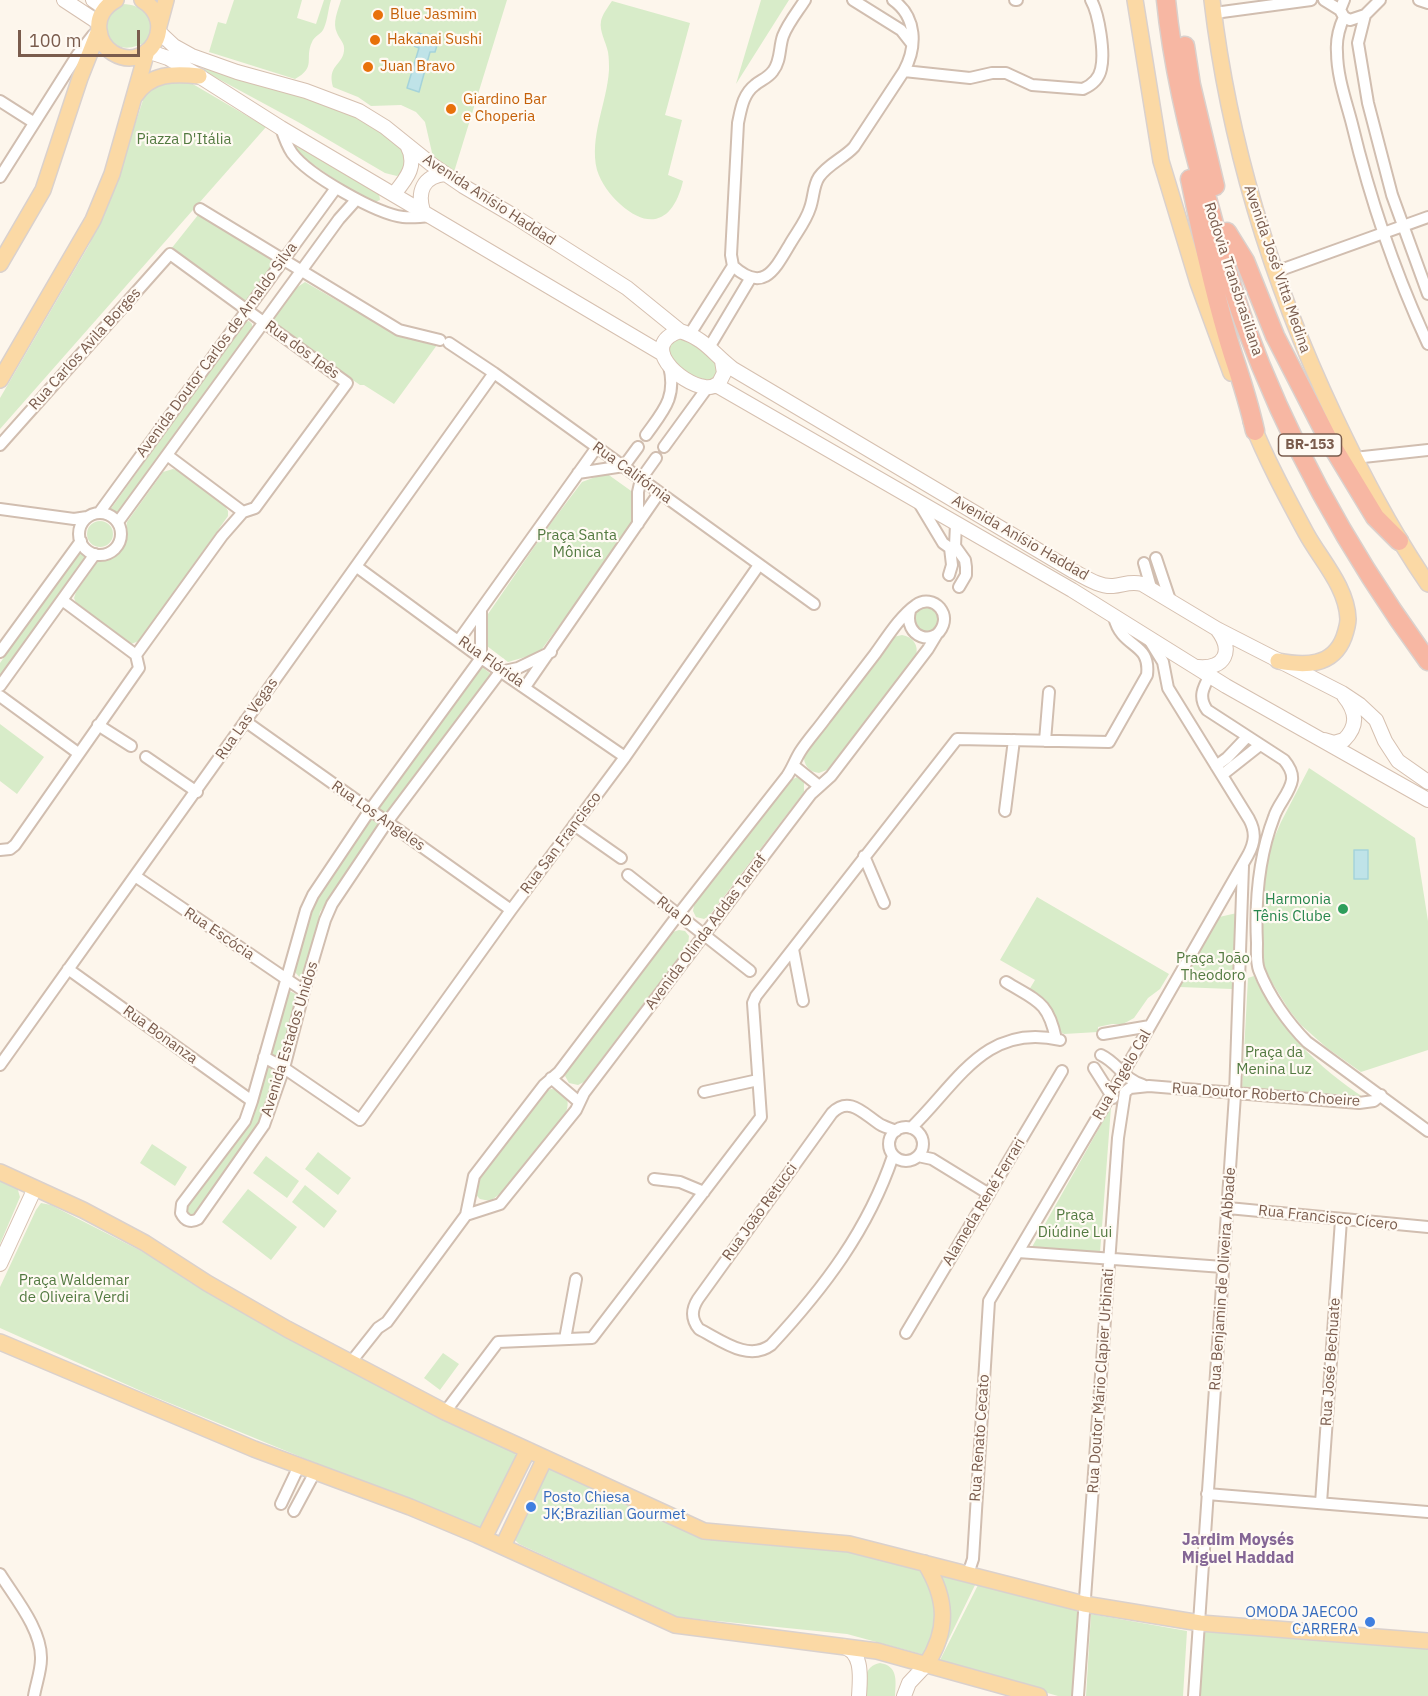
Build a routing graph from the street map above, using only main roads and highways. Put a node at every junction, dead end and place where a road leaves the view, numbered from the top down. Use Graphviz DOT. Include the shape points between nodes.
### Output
graph roads {
  1 [pos="64,0"];
  2 [pos="142,0"];
  3 [pos="166,0"];
  4 [pos="1135,0"];
  5 [pos="1166,0"];
  6 [pos="1178,0"];
  7 [pos="106,3"];
  8 [pos="1213,8"];
  9 [pos="1168,21"];
  10 [pos="99,28"];
  11 [pos="159,29"];
  12 [pos="147,51"];
  13 [pos="199,76"];
  14 [pos="132,101"];
  15 [pos="407,145"];
  16 [pos="445,174"];
  17 [pos="394,194"];
  18 [pos="427,214"];
  19 [pos="1227,232"];
  20 [pos="0,264"];
  21 [pos="685,333"];
  22 [pos="666,360"];
  23 [pos="722,361"];
  24 [pos="0,380"];
  25 [pos="712,386"];
  26 [pos="1255,431"];
  27 [pos="1399,542"];
  28 [pos="1428,584"];
  29 [pos="1115,586"];
  30 [pos="1110,614"];
  31 [pos="1216,629"];
  32 [pos="1428,641"];
  33 [pos="1278,661"];
  34 [pos="1428,661"];
  35 [pos="1220,663"];
  36 [pos="1198,667"];
  37 [pos="1210,675"];
  38 [pos="1342,693"];
  39 [pos="1319,739"];
  40 [pos="1428,782"];
  41 [pos="1428,800"];
  42 [pos="0,1172"];
  43 [pos="35,1188"];
  44 [pos="0,1264"];
  45 [pos="0,1342"];
  46 [pos="528,1450"];
  47 [pos="545,1458"];
  48 [pos="484,1538"];
  49 [pos="503,1546"];
  50 [pos="925,1563"];
  51 [pos="1428,1641"];
  52 [pos="836,1645"];
  53 [pos="926,1665"];
  54 [pos="859,1696"];
  55 [pos="904,1696"];
  56 [pos="1039,1696"];
  1 -- 10 [label="main road"];
  2 -- 11 [label="main road" via="155,12"];
  3 -- 11 [label="main road"];
  4 -- 26 [label="main road" via="1161,161 1202,294"];
  5 -- 9 [label="highway, Rodovia Transbrasiliana / BR-153"];
  6 -- 19 [label="highway, Rodovia Transbrasiliana / BR-153" via="1191,85"];
  7 -- 10 [label="main road"];
  8 -- 27 [label="main road, Avenida José Vitta Medina" via="1244,171 1275,272 1312,370"];
  9 -- 26 [label="highway" via="1165,50 1198,218"];
  9 -- 34 [label="highway, Rodovia Transbrasiliana / BR-153" via="1193,152 1258,357 1334,515 1380,593"];
  10 -- 12 [label="main road" via="104,45 116,55 131,57"];
  10 -- 20 [label="main road" via="43,190"];
  11 -- 12 [label="main road" via="155,43"];
  11 -- 15 [label="main road, Avenida Anísio Haddad" via="174,46 192,56 359,111"];
  12 -- 13 [label="main road, Avenida Anísio Haddad"];
  12 -- 14 [label="main road"];
  13 -- 14 [label="main road" via="166,74 151,80"];
  13 -- 17 [label="main road, Avenida Anísio Haddad"];
  14 -- 24 [label="main road" via="112,174 93,220"];
  15 -- 16 [label="main road, Avenida Anísio Haddad"];
  15 -- 17 [label="main road" via="412,154 410,171"];
  16 -- 18 [label="main road" via="436,175 423,185 420,194"];
  16 -- 21 [label="main road, Avenida Anísio Haddad" via="627,288"];
  17 -- 18 [label="main road, Avenida Anísio Haddad"];
  18 -- 22 [label="main road, Avenida Anísio Haddad"];
  19 -- 27 [label="highway" via="1245,261 1275,336 1329,441 1375,517"];
  19 -- 32 [label="highway, Rodovia Transbrasiliana / BR-153" via="1260,329 1317,458 1375,564"];
  21 -- 22 [label="main road" via="667,337 663,343"];
  21 -- 23 [label="main road, Avenida Anísio Haddad" via="710,346"];
  22 -- 25 [label="main road, Avenida Anísio Haddad" via="685,379"];
  23 -- 25 [label="main road" via="724,373"];
  23 -- 29 [label="main road, Avenida Anísio Haddad" via="1073,571 1099,584"];
  25 -- 30 [label="main road, Avenida Anísio Haddad"];
  26 -- 33 [label="main road" via="1342,596 1348,621 1342,640 1328,658 1300,665"];
  27 -- 28 [label="main road, Avenida José Vitta Medina"];
  29 -- 30 [label="main road" via="1108,598"];
  29 -- 31 [label="main road, Avenida Anísio Haddad" via="1136,583"];
  30 -- 36 [label="main road, Avenida Anísio Haddad"];
  31 -- 33 [label="main road, Avenida Anísio Haddad"];
  31 -- 35 [label="main road" via="1226,648"];
  33 -- 38 [label="main road, Avenida Anísio Haddad"];
  35 -- 36 [label="main road"];
  35 -- 37 [label="main road"];
  36 -- 37 [label="main road, Avenida Anísio Haddad"];
  37 -- 39 [label="main road, Avenida Anísio Haddad"];
  38 -- 39 [label="main road" via="1355,715 1350,734 1334,743"];
  38 -- 40 [label="main road, Avenida Anísio Haddad" via="1376,720 1398,761"];
  39 -- 41 [label="main road, Avenida Anísio Haddad"];
  42 -- 43 [label="main road"];
  43 -- 44 [label="main road"];
  43 -- 46 [label="main road" via="146,1244 287,1329 445,1412"];
  45 -- 48 [label="main road"];
  46 -- 47 [label="main road"];
  46 -- 48 [label="main road"];
  47 -- 49 [label="main road"];
  47 -- 50 [label="main road" via="704,1531 849,1544"];
  48 -- 49 [label="main road"];
  49 -- 52 [label="main road" via="675,1625"];
  50 -- 51 [label="main road" via="1084,1604 1200,1623"];
  50 -- 53 [label="main road" via="936,1581 943,1623"];
  52 -- 53 [label="main road" via="877,1651"];
  52 -- 54 [label="main road" via="854,1653 860,1672"];
  53 -- 55 [label="main road" via="909,1683"];
  53 -- 56 [label="main road"];
}
